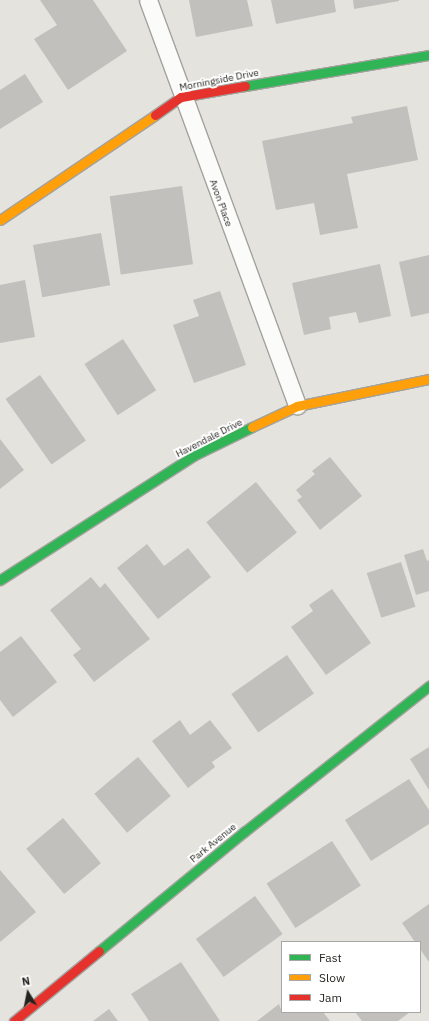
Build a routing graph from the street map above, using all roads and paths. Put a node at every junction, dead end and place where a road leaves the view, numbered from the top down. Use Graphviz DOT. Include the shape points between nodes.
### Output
graph roads {
  1 [pos="148,0"];
  2 [pos="429,54"];
  3 [pos="181,97"];
  4 [pos="0,220"];
  5 [pos="429,379"];
  6 [pos="297,406"];
  7 [pos="0,580"];
  8 [pos="429,686"];
  9 [pos="14,1021"];
  1 -- 3 [label="street, Avon Place"];
  2 -- 3 [label="street, Morningside Drive"];
  3 -- 4 [label="street, Morningside Drive"];
  3 -- 6 [label="street, Avon Place"];
  5 -- 6 [label="street, Havendale Drive"];
  6 -- 7 [label="street, Havendale Drive" via="193,456"];
  8 -- 9 [label="street, Park Avenue" via="244,832"];
}
